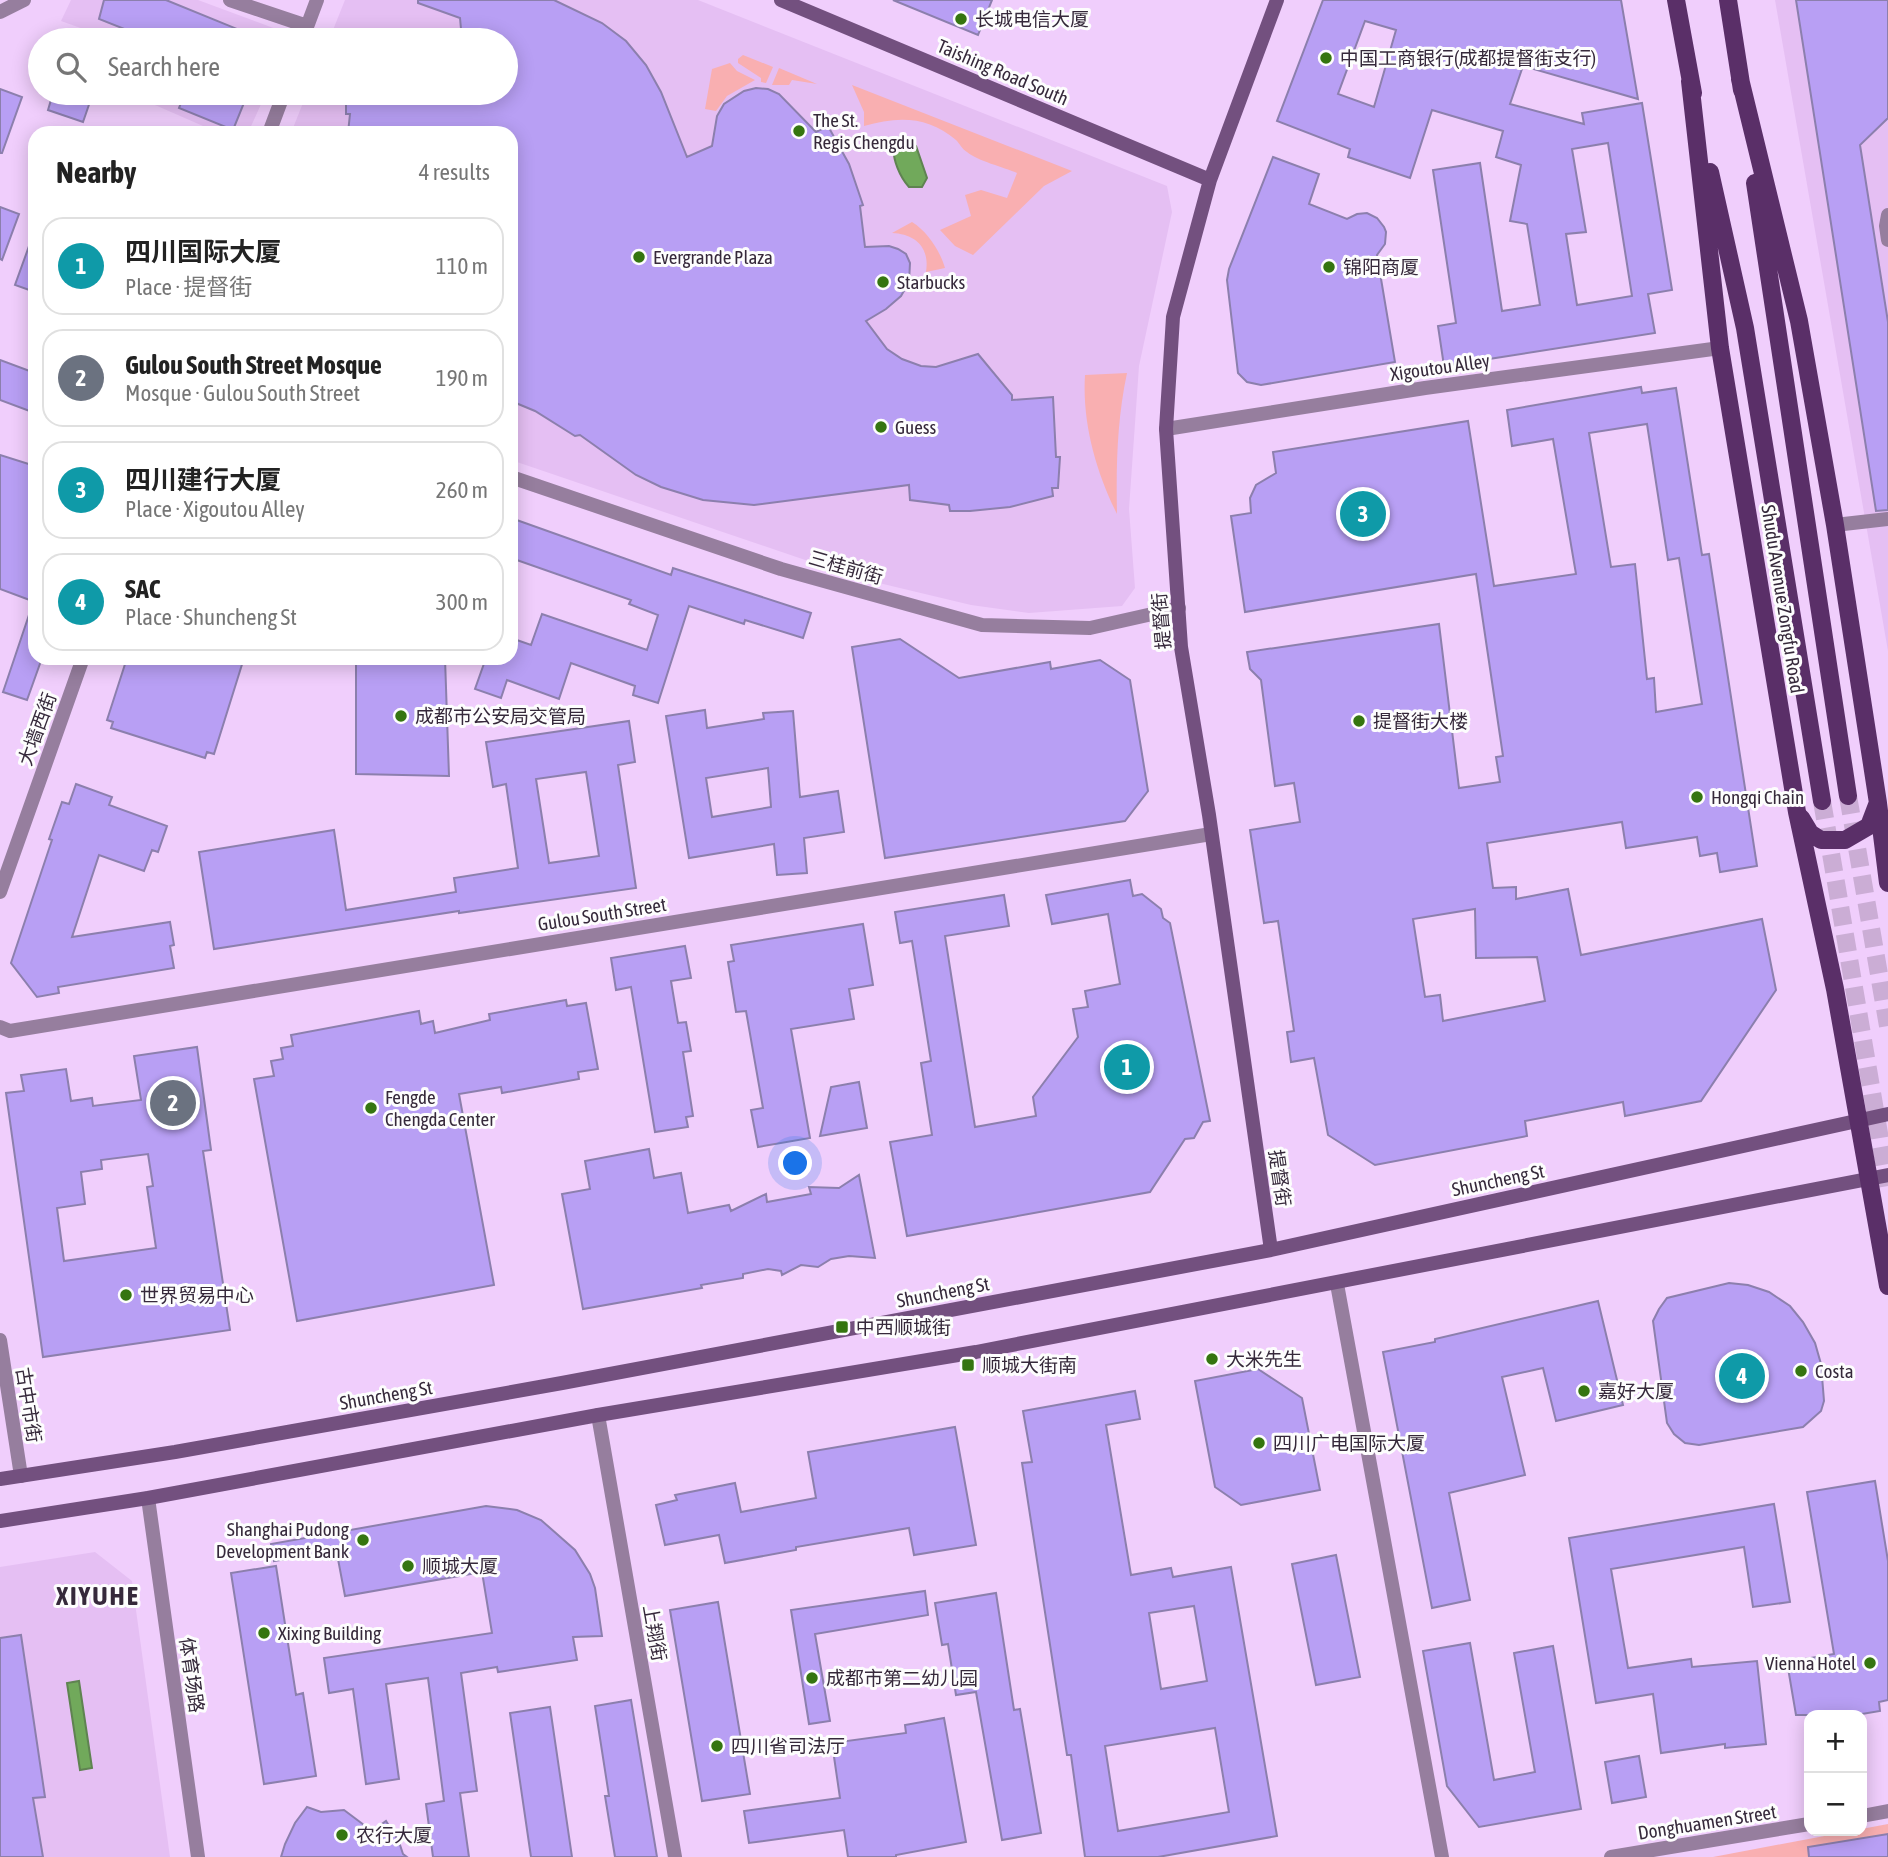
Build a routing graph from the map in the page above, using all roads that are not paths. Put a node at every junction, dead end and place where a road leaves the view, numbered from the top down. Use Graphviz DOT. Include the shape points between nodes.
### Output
graph roads {
  1 [pos="24,0"];
  2 [pos="230,0"];
  3 [pos="317,0"];
  4 [pos="781,0"];
  5 [pos="1277,0"];
  6 [pos="1676,0"];
  7 [pos="1728,0"];
  8 [pos="0,12"];
  9 [pos="294,28"];
  10 [pos="307,28"];
  11 [pos="1740,79"];
  12 [pos="1690,81"];
  13 [pos="280,105"];
  14 [pos="272,126"];
  15 [pos="1210,180"];
  16 [pos="1888,215"];
  17 [pos="1888,240"];
  18 [pos="1720,348"];
  19 [pos="1166,429"];
  20 [pos="518,479"];
  21 [pos="1888,519"];
  22 [pos="1835,525"];
  23 [pos="1180,608"];
  24 [pos="81,665"];
  25 [pos="1848,796"];
  26 [pos="1822,801"];
  27 [pos="1878,803"];
  28 [pos="1797,812"];
  29 [pos="1211,834"];
  30 [pos="1885,840"];
  31 [pos="1888,883"];
  32 [pos="0,892"];
  33 [pos="0,1027"];
  34 [pos="1888,1114"];
  35 [pos="1858,1121"];
  36 [pos="1879,1177"];
  37 [pos="1271,1250"];
  38 [pos="1337,1283"];
  39 [pos="1888,1286"];
  40 [pos="0,1340"];
  41 [pos="598,1415"];
  42 [pos="21,1476"];
  43 [pos="0,1479"];
  44 [pos="148,1498"];
  45 [pos="0,1521"];
  46 [pos="1888,1811"];
  47 [pos="1867,1815"];
  48 [pos="1804,1825"];
  49 [pos="198,1857"];
  50 [pos="676,1857"];
  51 [pos="1443,1857"];
  52 [pos="1611,1857"];
  1 -- 8 [label="street"];
  2 -- 9 [label="street"];
  3 -- 10 [label="street"];
  4 -- 15 [label="main road, Taishing Road South"];
  5 -- 15 [label="main road, 提督街"];
  6 -- 12 [label="main road, Shudu Avenue Zongfu Road"];
  7 -- 11 [label="main road, Shudu Avenue Zongfu Road"];
  11 -- 22 [label="main road, Shudu Avenue Zongfu Road" via="1799,321"];
  11 -- 25 [label="main road, Shudu Avenue Zongfu Road"];
  12 -- 18 [label="main road, Shudu Avenue Zongfu Road"];
  12 -- 26 [label="main road, Shudu Avenue Zongfu Road" via="1745,328"];
  13 -- 14 [label="street"];
  15 -- 19 [label="main road, 提督街" via="1173,317"];
  16 -- 17 [label="street"];
  18 -- 19 [label="street, Xigoutou Alley"];
  18 -- 28 [label="main road, Shudu Avenue Zongfu Road"];
  19 -- 23 [label="main road, 提督街"];
  20 -- 23 [label="street, 三桂前街" via="781,569 982,625 1090,628"];
  21 -- 22 [label="street"];
  22 -- 27 [label="main road, Shudu Avenue Zongfu Road"];
  23 -- 29 [label="main road, 提督街" via="1181,647"];
  24 -- 32 [label="street, 大墙西街"];
  27 -- 28 [label="main road" via="1869,826 1844,840 1821,840 1810,834"];
  27 -- 30 [label="main road, Shudu Avenue Zongfu Road"];
  28 -- 35 [label="main road, Shudu Avenue Zongfu Road"];
  29 -- 33 [label="street, Gulou South Street" via="23,1029"];
  29 -- 37 [label="main road, 提督街"];
  30 -- 31 [label="main road, Shudu Avenue Zongfu Road"];
  34 -- 35 [label="main road, Shuncheng St"];
  35 -- 36 [label="main road, Shudu Avenue Zongfu Road"];
  35 -- 37 [label="main road, Shuncheng St"];
  36 -- 38 [label="main road"];
  36 -- 39 [label="main road, Shudu Avenue Zongfu Road"];
  37 -- 42 [label="main road, Shuncheng St" via="575,1381"];
  38 -- 41 [label="main road" via="976,1352"];
  38 -- 51 [label="street"];
  40 -- 42 [label="street, 古中市街"];
  41 -- 44 [label="main road"];
  41 -- 50 [label="street, 上翔街"];
  42 -- 43 [label="main road, Shuncheng St"];
  44 -- 45 [label="main road"];
  44 -- 49 [label="street, 体育场路"];
  46 -- 47 [label="street"];
  48 -- 52 [label="street, Donghuamen Street"];
}
